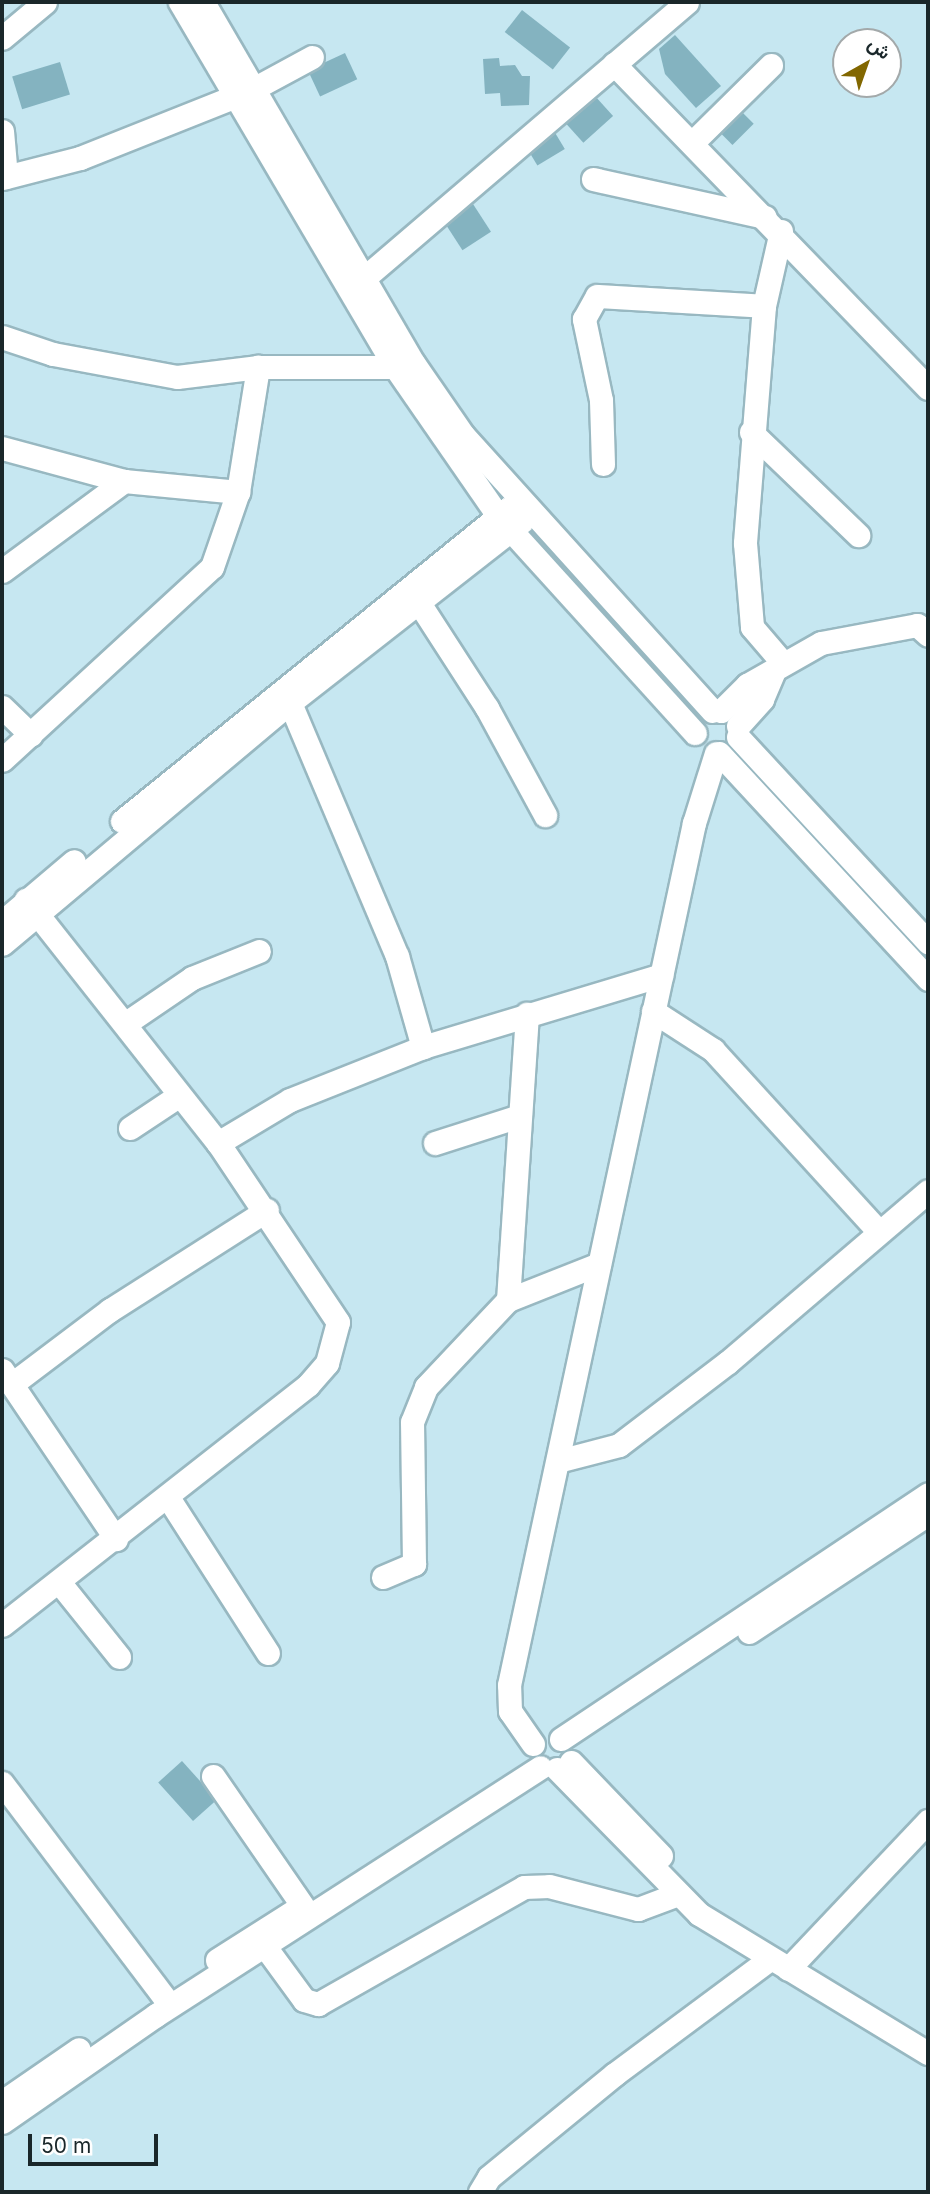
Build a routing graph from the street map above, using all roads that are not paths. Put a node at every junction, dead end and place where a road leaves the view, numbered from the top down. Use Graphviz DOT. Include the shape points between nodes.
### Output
graph roads {
  1 [pos="46,2"];
  2 [pos="180,2"];
  3 [pos="203,2"];
  4 [pos="687,2"];
  5 [pos="2,37"];
  6 [pos="312,57"];
  7 [pos="614,64"];
  8 [pos="771,65"];
  9 [pos="242,93"];
  10 [pos="2,131"];
  11 [pos="692,144"];
  12 [pos="4,178"];
  13 [pos="593,178"];
  14 [pos="773,224"];
  15 [pos="363,279"];
  16 [pos="764,306"];
  17 [pos="2,337"];
  18 [pos="258,367"];
  19 [pos="395,367"];
  20 [pos="928,388"];
  21 [pos="751,432"];
  22 [pos="2,448"];
  23 [pos="603,464"];
  24 [pos="124,481"];
  25 [pos="239,492"];
  26 [pos="524,508"];
  27 [pos="504,523"];
  28 [pos="858,535"];
  29 [pos="2,571"];
  30 [pos="414,594"];
  31 [pos="925,628"];
  32 [pos="778,668"];
  33 [pos="287,693"];
  34 [pos="2,707"];
  35 [pos="727,721"];
  36 [pos="31,736"];
  37 [pos="708,746"];
  38 [pos="2,760"];
  39 [pos="545,815"];
  40 [pos="31,907"];
  41 [pos="2,922"];
  42 [pos="928,942"];
  43 [pos="2,944"];
  44 [pos="259,951"];
  45 [pos="661,975"];
  46 [pos="928,979"];
  47 [pos="653,1011"];
  48 [pos="527,1014"];
  49 [pos="126,1023"];
  50 [pos="423,1046"];
  51 [pos="178,1096"];
  52 [pos="519,1116"];
  53 [pos="130,1128"];
  54 [pos="218,1143"];
  55 [pos="435,1143"];
  56 [pos="928,1191"];
  57 [pos="267,1210"];
  58 [pos="879,1232"];
  59 [pos="599,1264"];
  60 [pos="508,1300"];
  61 [pos="7,1377"];
  62 [pos="558,1461"];
  63 [pos="928,1494"];
  64 [pos="169,1499"];
  65 [pos="928,1514"];
  66 [pos="116,1539"];
  67 [pos="383,1577"];
  68 [pos="59,1583"];
  69 [pos="2,1625"];
  70 [pos="268,1653"];
  71 [pos="119,1657"];
  72 [pos="551,1755"];
  73 [pos="212,1776"];
  74 [pos="2,1783"];
  75 [pos="928,1821"];
  76 [pos="677,1894"];
  77 [pos="302,1905"];
  78 [pos="745,1945"];
  79 [pos="266,1948"];
  80 [pos="779,1964"];
  81 [pos="167,2000"];
  82 [pos="928,2053"];
  83 [pos="6,2093"];
  84 [pos="2,2122"];
  85 [pos="480,2192"];
  1 -- 5 [label="street"];
  2 -- 9 [label="street"];
  3 -- 9 [label="street"];
  4 -- 7 [label="street"];
  6 -- 9 [label="street"];
  7 -- 11 [label="street"];
  7 -- 15 [label="street"];
  8 -- 11 [label="street"];
  9 -- 12 [label="street" via="79,158"];
  9 -- 15 [label="street"];
  9 -- 19 [label="street"];
  10 -- 12 [label="street"];
  11 -- 14 [label="street"];
  13 -- 14 [label="street"];
  14 -- 16 [label="street"];
  14 -- 20 [label="street"];
  15 -- 26 [label="street" via="456,425"];
  16 -- 21 [label="street"];
  16 -- 23 [label="street" via="597,296 584,319 601,400"];
  17 -- 18 [label="street" via="154,374"];
  18 -- 19 [label="street"];
  18 -- 25 [label="street"];
  19 -- 27 [label="street"];
  21 -- 28 [label="street"];
  21 -- 32 [label="street" via="746,602 752,627"];
  22 -- 24 [label="street"];
  24 -- 25 [label="street"];
  24 -- 29 [label="street"];
  25 -- 36 [label="street" via="222,550 202,580"];
  26 -- 27 [label="street"];
  26 -- 35 [label="street"];
  27 -- 30 [label="street"];
  27 -- 37 [label="street"];
  30 -- 33 [label="street"];
  30 -- 39 [label="street" via="487,708"];
  31 -- 32 [label="street" via="821,643"];
  32 -- 35 [label="street" via="747,685"];
  33 -- 40 [label="street"];
  33 -- 50 [label="street" via="397,956"];
  34 -- 36 [label="street"];
  35 -- 37 [label="street"];
  35 -- 37 [label="street" via="700,718"];
  35 -- 42 [label="street"];
  36 -- 38 [label="street"];
  37 -- 45 [label="street"];
  37 -- 46 [label="street"];
  40 -- 41 [label="street"];
  40 -- 43 [label="street"];
  40 -- 49 [label="street"];
  44 -- 49 [label="street" via="192,978"];
  45 -- 47 [label="street"];
  45 -- 48 [label="street"];
  47 -- 58 [label="street" via="713,1051"];
  47 -- 59 [label="street"];
  48 -- 50 [label="street"];
  48 -- 52 [label="street"];
  49 -- 51 [label="street"];
  50 -- 54 [label="street" via="290,1100"];
  51 -- 53 [label="street"];
  51 -- 54 [label="street"];
  52 -- 55 [label="street"];
  52 -- 60 [label="street"];
  54 -- 57 [label="street"];
  56 -- 58 [label="street"];
  57 -- 61 [label="street"];
  57 -- 64 [label="street" via="328,1299 338,1322 335,1342 307,1385"];
  58 -- 62 [label="street" via="728,1362 619,1445"];
  59 -- 60 [label="street"];
  59 -- 62 [label="street"];
  60 -- 67 [label="street" via="426,1387 412,1422 414,1564"];
  61 -- 66 [label="street"];
  62 -- 72 [label="street" via="509,1685 510,1711"];
  63 -- 72 [label="street"];
  64 -- 66 [label="street"];
  64 -- 70 [label="street"];
  65 -- 72 [label="street"];
  66 -- 68 [label="street"];
  68 -- 69 [label="street"];
  68 -- 71 [label="street"];
  72 -- 76 [label="street"];
  72 -- 77 [label="street"];
  72 -- 78 [label="street"];
  72 -- 79 [label="street"];
  73 -- 77 [label="street"];
  74 -- 81 [label="street"];
  75 -- 80 [label="street"];
  76 -- 78 [label="street"];
  76 -- 79 [label="street" via="638,1909 548,1886 524,1887 318,2004 304,2000"];
  77 -- 81 [label="street"];
  78 -- 80 [label="street"];
  79 -- 81 [label="street"];
  80 -- 82 [label="street"];
  80 -- 85 [label="street" via="615,2074 489,2176"];
  81 -- 83 [label="street"];
  81 -- 84 [label="street"];
}
